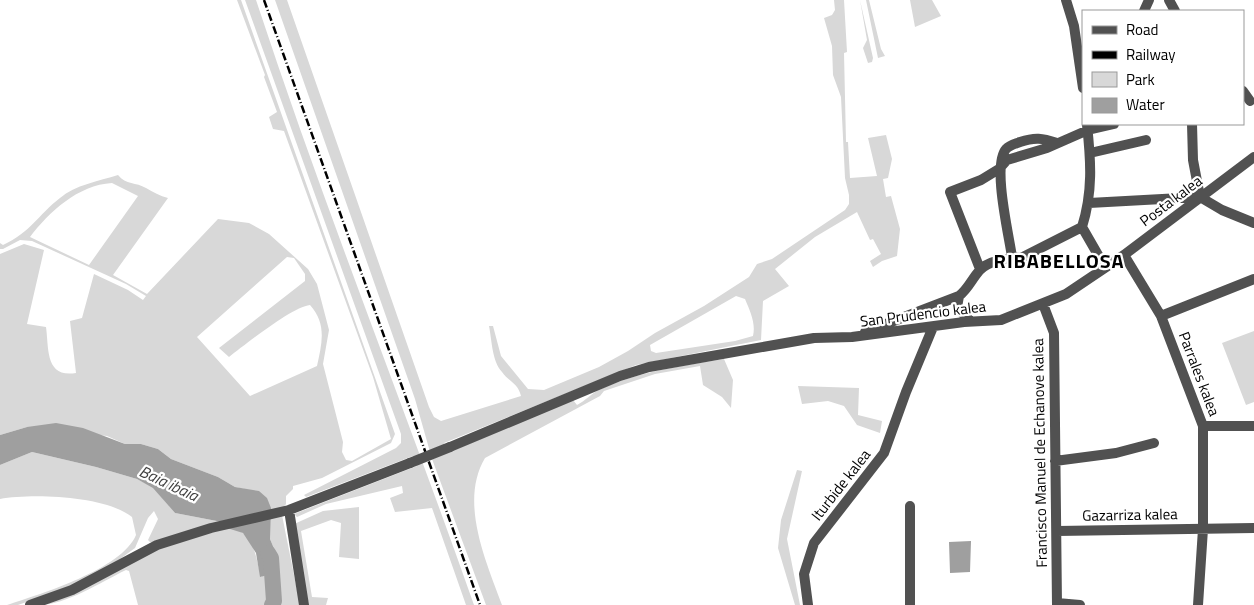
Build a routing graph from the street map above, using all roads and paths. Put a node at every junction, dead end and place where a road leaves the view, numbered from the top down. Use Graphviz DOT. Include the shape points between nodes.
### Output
graph roads {
  1 [pos="1066,0"];
  2 [pos="1082,73"];
  3 [pos="1105,125"];
  4 [pos="1192,125"];
  5 [pos="1087,127"];
  6 [pos="1146,140"];
  7 [pos="1090,153"];
  8 [pos="1254,157"];
  9 [pos="999,169"];
  10 [pos="1200,197"];
  11 [pos="1089,203"];
  12 [pos="1254,223"];
  13 [pos="1082,227"];
  14 [pos="1124,255"];
  15 [pos="1012,258"];
  16 [pos="1105,267"];
  17 [pos="980,269"];
  18 [pos="1254,279"];
  19 [pos="959,296"];
  20 [pos="1043,304"];
  21 [pos="1161,316"];
  22 [pos="970,321"];
  23 [pos="933,327"];
  24 [pos="852,337"];
  25 [pos="1203,426"];
  26 [pos="1254,426"];
  27 [pos="1154,443"];
  28 [pos="1055,461"];
  29 [pos="910,506"];
  30 [pos="289,510"];
  31 [pos="1254,528"];
  32 [pos="1203,529"];
  33 [pos="1057,531"];
  34 [pos="1057,604"];
  35 [pos="30,605"];
  36 [pos="304,605"];
  37 [pos="808,605"];
  38 [pos="910,605"];
  39 [pos="1080,605"];
  40 [pos="1198,605"];
  1 -- 2 [label="street"];
  3 -- 5 [label="street"];
  4 -- 10 [label="street"];
  5 -- 7 [label="street"];
  5 -- 9 [label="street" via="1057,144 1007,160"];
  6 -- 7 [label="street"];
  7 -- 11 [label="street" via="1092,183"];
  8 -- 10 [label="street, Posta kalea"];
  9 -- 15 [label="street"];
  9 -- 17 [label="street" via="950,192"];
  10 -- 11 [label="street"];
  10 -- 12 [label="street"];
  10 -- 14 [label="street, Posta kalea"];
  11 -- 13 [label="street"];
  13 -- 15 [label="street" via="1021,258"];
  13 -- 16 [label="street"];
  14 -- 16 [label="street, Posta kalea"];
  14 -- 21 [label="street, Parrales kalea"];
  15 -- 17 [label="street"];
  16 -- 20 [label="street, San Prudencio kalea" via="1066,294"];
  17 -- 19 [label="street"];
  18 -- 21 [label="street"];
  19 -- 22 [label="street" via="957,307"];
  19 -- 24 [label="street"];
  20 -- 22 [label="street, San Prudencio kalea" via="1001,320"];
  20 -- 28 [label="street, Francisco Manuel de Echanove kalea" via="1054,333"];
  21 -- 25 [label="street, Parrales kalea"];
  22 -- 23 [label="street, San Prudencio kalea"];
  23 -- 24 [label="street, San Prudencio kalea"];
  23 -- 37 [label="street, Iturbide kalea" via="884,453 814,542 804,574"];
  24 -- 30 [label="street, San Prudencio kalea, bridge" via="814,338 634,371"];
  25 -- 26 [label="street"];
  25 -- 32 [label="street, Parrales kalea"];
  27 -- 28 [label="street" via="1116,453"];
  28 -- 33 [label="street, Francisco Manuel de Echanove kalea"];
  29 -- 38 [label="street"];
  30 -- 35 [label="street, San Prudencio kalea" via="157,544 72,590"];
  30 -- 36 [label="street"];
  31 -- 32 [label="street, Gazarriza kalea"];
  32 -- 33 [label="street, Gazarriza kalea"];
  32 -- 40 [label="street, Parrales kalea"];
  33 -- 34 [label="street, Francisco Manuel de Echanove kalea"];
  34 -- 39 [label="street"];
}
